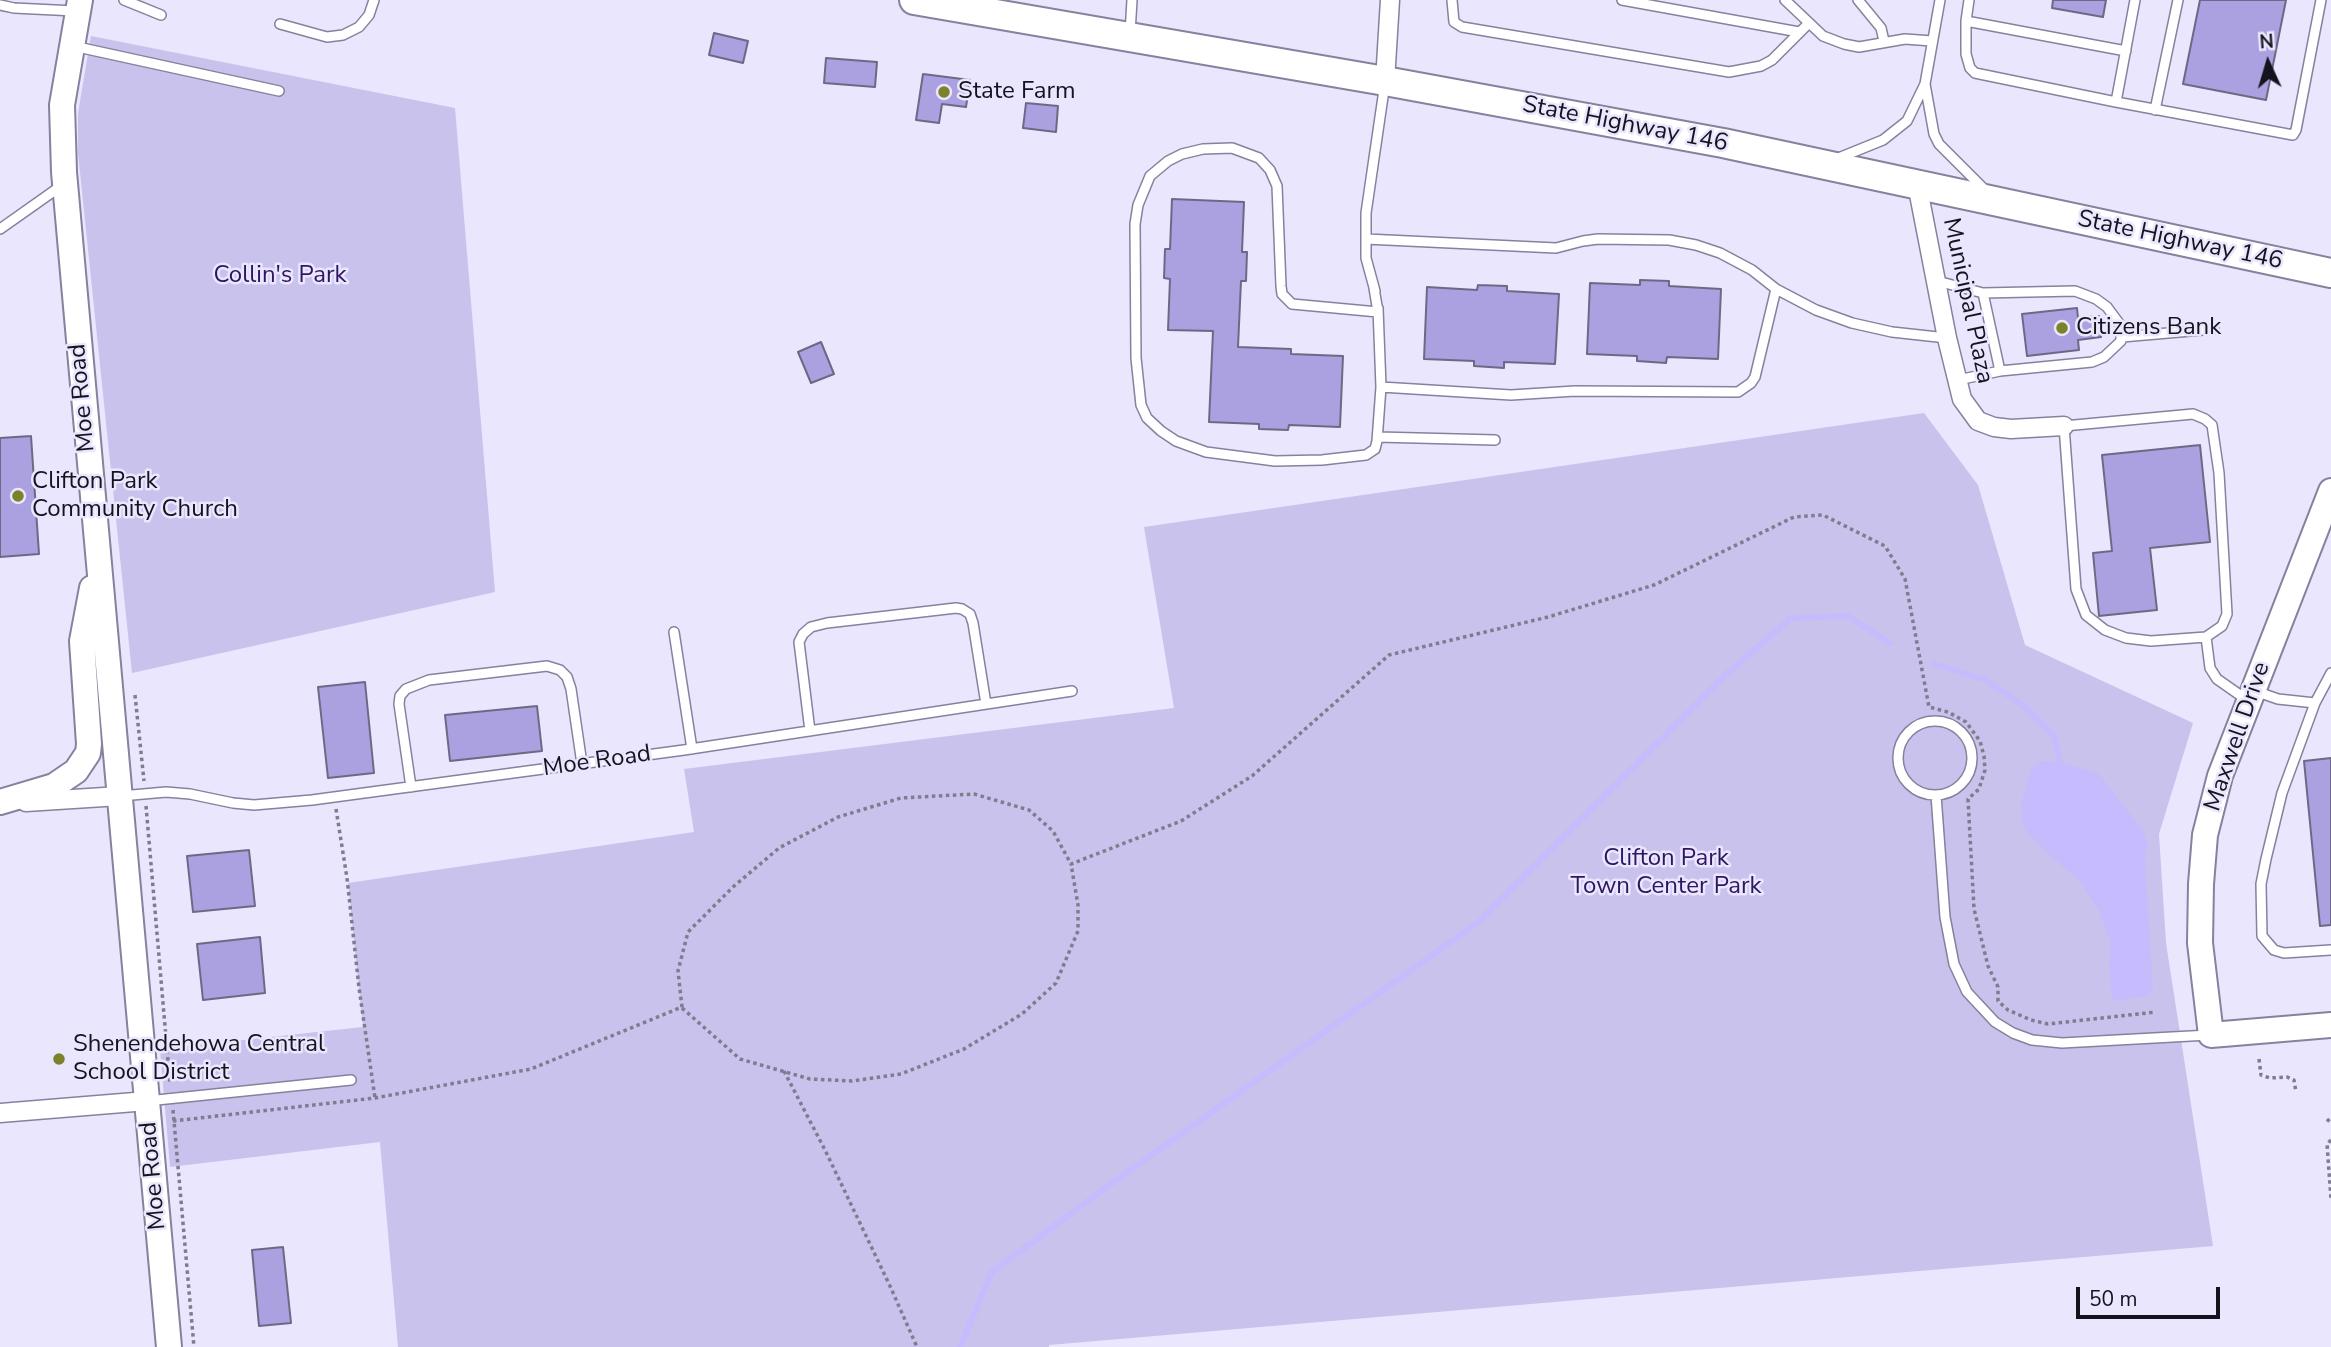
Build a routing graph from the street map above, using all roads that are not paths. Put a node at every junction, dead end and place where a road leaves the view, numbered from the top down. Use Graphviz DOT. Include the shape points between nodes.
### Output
graph roads {
  1 [pos="124,0"];
  2 [pos="374,0"];
  3 [pos="914,0"];
  4 [pos="1132,0"];
  5 [pos="1390,0"];
  6 [pos="1452,0"];
  7 [pos="1622,0"];
  8 [pos="1785,0"];
  9 [pos="1858,0"];
  10 [pos="1940,0"];
  11 [pos="1969,0"];
  12 [pos="2135,0"];
  13 [pos="2178,0"];
  14 [pos="2321,0"];
  15 [pos="0,5"];
  16 [pos="78,6"];
  17 [pos="161,15"];
  18 [pos="1966,20"];
  19 [pos="1808,23"];
  20 [pos="280,24"];
  21 [pos="1799,32"];
  22 [pos="1129,37"];
  23 [pos="1884,41"];
  24 [pos="1932,41"];
  25 [pos="72,46"];
  26 [pos="2126,51"];
  27 [pos="1385,81"];
  28 [pos="1925,84"];
  29 [pos="279,91"];
  30 [pos="2116,103"];
  31 [pos="2155,110"];
  32 [pos="1822,164"];
  33 [pos="65,183"];
  34 [pos="1917,184"];
  35 [pos="1994,200"];
  36 [pos="0,229"];
  37 [pos="1366,239"];
  38 [pos="2331,273"];
  39 [pos="1937,281"];
  40 [pos="1776,289"];
  41 [pos="1983,293"];
  42 [pos="1378,312"];
  43 [pos="2214,328"];
  44 [pos="2122,337"];
  45 [pos="1947,338"];
  46 [pos="2000,371"];
  47 [pos="1958,380"];
  48 [pos="1381,387"];
  49 [pos="2064,426"];
  50 [pos="1378,437"];
  51 [pos="1495,440"];
  52 [pos="2331,491"];
  53 [pos="98,560"];
  54 [pos="674,632"];
  55 [pos="2206,637"];
  56 [pos="2331,673"];
  57 [pos="1072,691"];
  58 [pos="2251,696"];
  59 [pos="2315,703"];
  60 [pos="986,704"];
  61 [pos="810,731"];
  62 [pos="692,749"];
  63 [pos="582,764"];
  64 [pos="411,787"];
  65 [pos="132,795"];
  66 [pos="1936,795"];
  67 [pos="0,803"];
  68 [pos="2331,950"];
  69 [pos="2331,1025"];
  70 [pos="2211,1035"];
  71 [pos="351,1080"];
  72 [pos="147,1101"];
  73 [pos="0,1113"];
  74 [pos="169,1347"];
  1 -- 17 [label="lane"];
  2 -- 20 [label="lane" via="359,27 343,35 327,37"];
  3 -- 22 [label="main road, State Highway 146"];
  4 -- 22 [label="lane"];
  5 -- 27 [label="street"];
  6 -- 21 [label="lane" via="1454,22 1462,27 1716,71 1761,66"];
  7 -- 21 [label="lane"];
  8 -- 19 [label="lane"];
  9 -- 23 [label="lane" via="1881,28"];
  10 -- 24 [label="lane"];
  11 -- 18 [label="lane"];
  12 -- 26 [label="lane"];
  13 -- 31 [label="lane"];
  14 -- 31 [label="lane" via="2293,135"];
  15 -- 16 [label="lane"];
  16 -- 25 [label="street, Moe Road"];
  18 -- 26 [label="lane"];
  18 -- 30 [label="lane" via="1966,54 1975,73"];
  19 -- 21 [label="lane"];
  19 -- 23 [label="lane" via="1823,36 1844,44 1859,47"];
  22 -- 27 [label="main road, State Highway 146"];
  23 -- 24 [label="lane"];
  24 -- 28 [label="lane"];
  25 -- 29 [label="lane"];
  25 -- 33 [label="street, Moe Road" via="62,105"];
  26 -- 30 [label="lane"];
  27 -- 32 [label="main road, State Highway 146"];
  27 -- 37 [label="lane"];
  28 -- 32 [label="lane" via="1906,121 1893,134"];
  28 -- 35 [label="lane" via="1939,144"];
  30 -- 31 [label="lane"];
  32 -- 34 [label="main road, State Highway 146"];
  33 -- 36 [label="lane"];
  33 -- 53 [label="street, Moe Road"];
  34 -- 35 [label="main road, State Highway 146"];
  34 -- 39 [label="street, Municipal Plaza"];
  35 -- 38 [label="main road, State Highway 146"];
  37 -- 40 [label="lane" via="1556,248 1598,239 1669,240 1720,253"];
  37 -- 42 [label="lane"];
  39 -- 41 [label="lane"];
  39 -- 45 [label="street, Municipal Plaza"];
  40 -- 45 [label="lane" via="1852,323"];
  40 -- 48 [label="lane" via="1755,377 1738,392 1524,395"];
  41 -- 44 [label="lane" via="2075,291 2107,307 2121,326"];
  41 -- 46 [label="lane"];
  42 -- 48 [label="lane"];
  42 -- 50 [label="lane" via="1292,304 1285,299 1277,186 1259,158 1232,148 1203,149 1168,161 1150,176 1135,224 1136,358 1147,418 1176,441 1206,452 1275,461 1366,455 1375,449"];
  43 -- 44 [label="lane"];
  44 -- 46 [label="lane" via="2104,357 2092,362"];
  45 -- 47 [label="street, Municipal Plaza"];
  46 -- 47 [label="lane"];
  47 -- 49 [label="street, Municipal Plaza" via="1962,399 1978,421 2011,429"];
  48 -- 50 [label="lane"];
  49 -- 55 [label="lane" via="2076,589 2086,615 2105,630 2126,638"];
  49 -- 55 [label="lane" via="2193,414 2212,425 2227,614 2222,626"];
  50 -- 51 [label="lane"];
  52 -- 58 [label="street, Maxwell Drive"];
  53 -- 65 [label="street, Moe Road"];
  53 -- 67 [label="street" via="82,641 88,753 76,771 54,786"];
  54 -- 62 [label="lane"];
  55 -- 58 [label="lane" via="2210,668 2217,679"];
  56 -- 59 [label="lane"];
  57 -- 60 [label="lane, Moe Road"];
  58 -- 59 [label="lane"];
  58 -- 70 [label="street, Maxwell Drive" via="2220,776 2206,835 2200,943"];
  59 -- 68 [label="lane" via="2281,797 2261,884 2260,921 2262,936 2274,950"];
  60 -- 61 [label="lane, Moe Road"];
  60 -- 61 [label="lane" via="973,623 962,609 827,623 811,627 799,642"];
  61 -- 62 [label="lane, Moe Road"];
  62 -- 63 [label="lane, Moe Road"];
  63 -- 64 [label="lane, Moe Road"];
  63 -- 64 [label="lane" via="571,689 560,670 547,666 429,680 400,696"];
  64 -- 65 [label="lane, Moe Road" via="254,805 190,794"];
  65 -- 67 [label="street"];
  65 -- 72 [label="street, Moe Road"];
  66 -- 66 [label="lane" via="1960,786 1968,776 1972,751 1959,729 1934,721 1905,737 1898,759 1914,789"];
  66 -- 70 [label="lane" via="1945,917 1954,964 1967,992 1995,1022 2032,1040 2062,1043"];
  69 -- 70 [label="street"];
  71 -- 72 [label="lane"];
  72 -- 73 [label="street"];
  72 -- 74 [label="street, Moe Road"];
}
